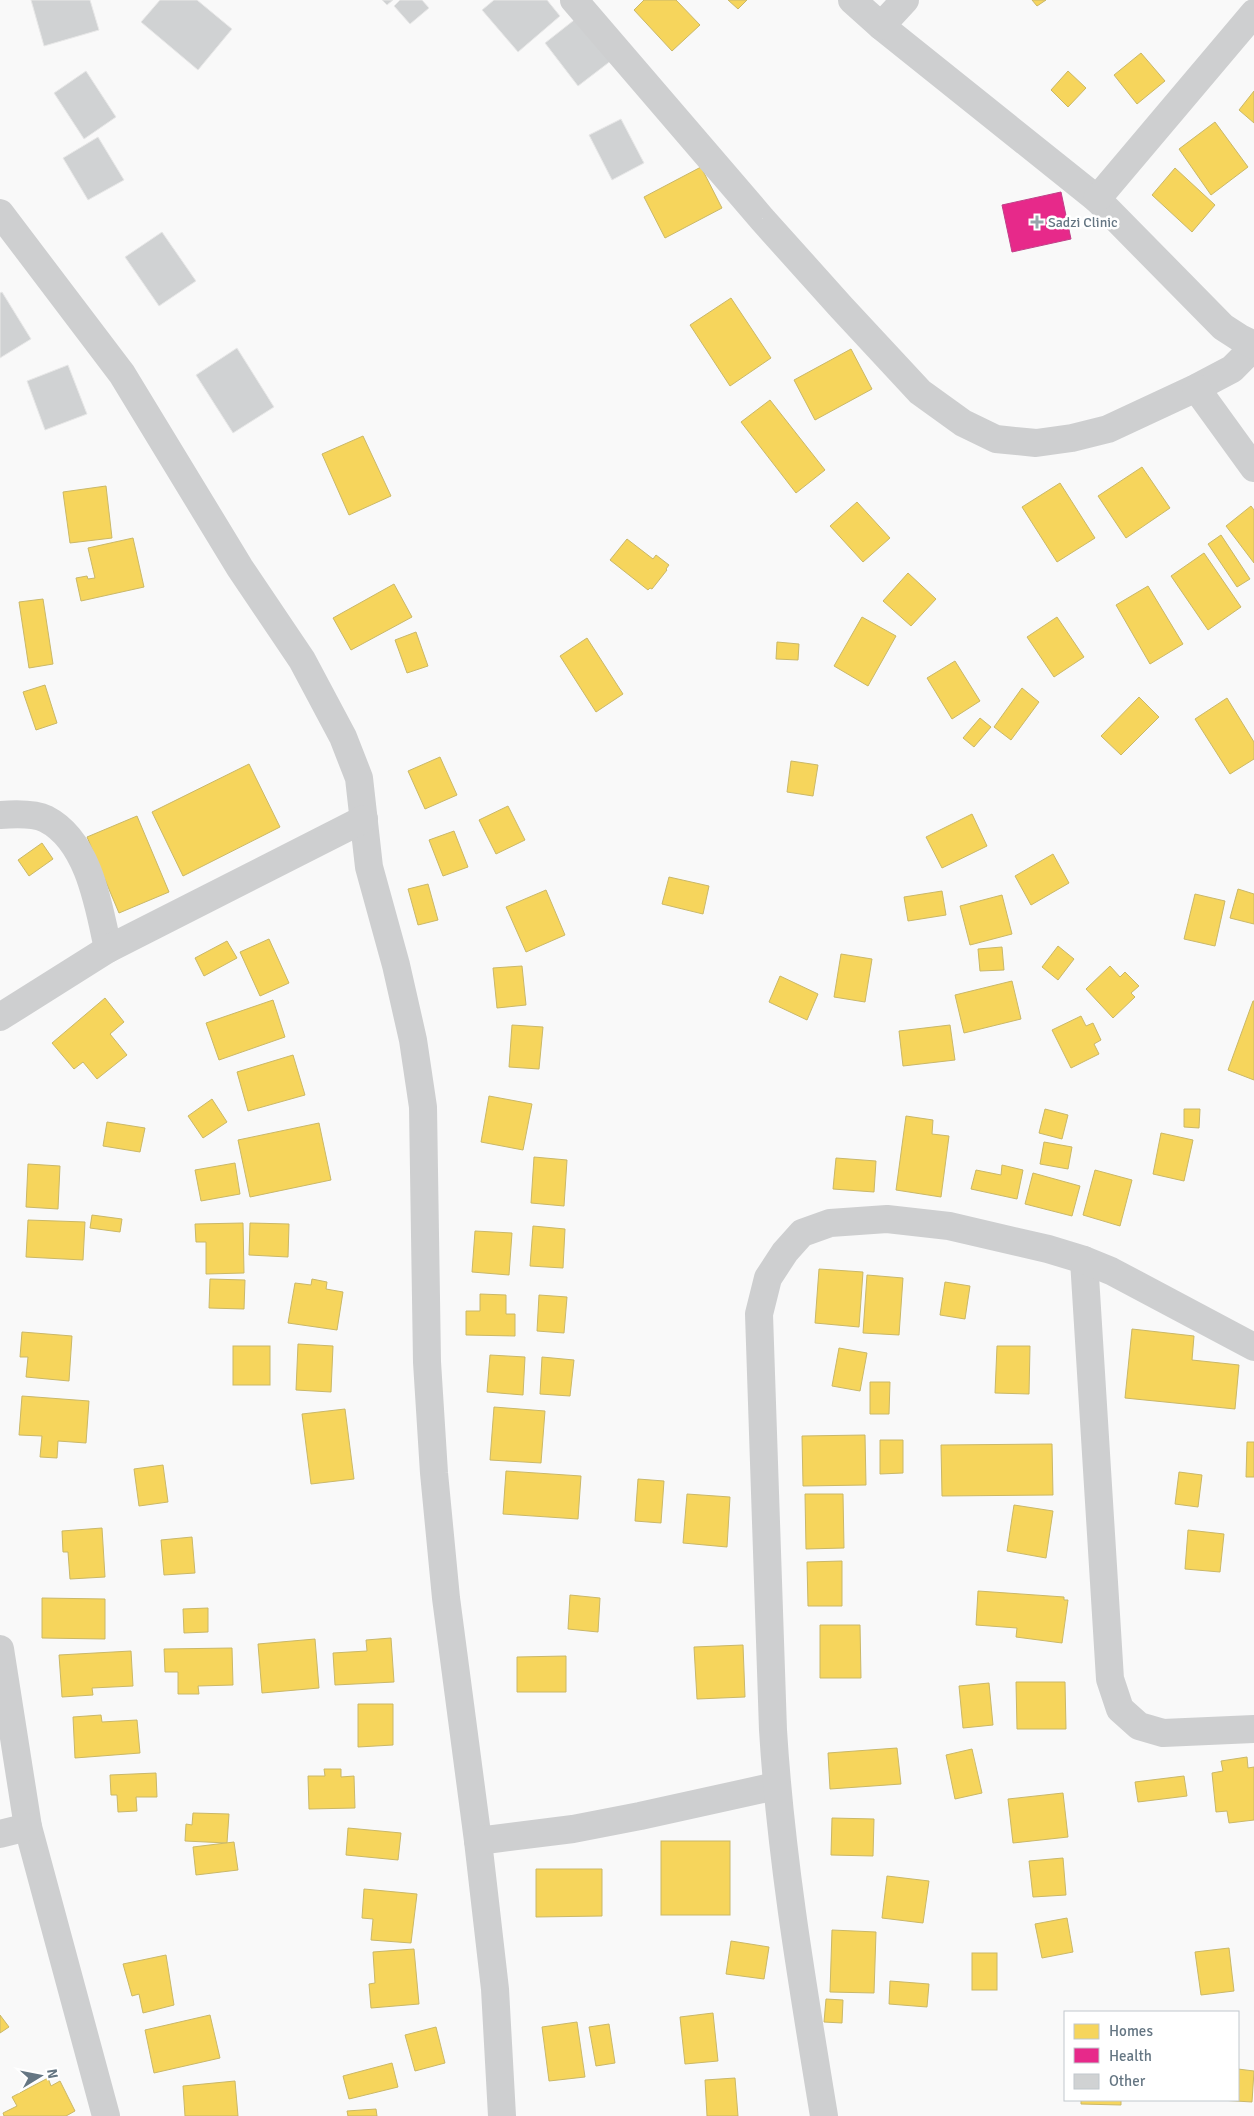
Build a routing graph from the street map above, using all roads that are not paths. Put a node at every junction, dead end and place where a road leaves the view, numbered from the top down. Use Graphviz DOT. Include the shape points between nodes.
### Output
graph roads {
  1 [pos="574,0"];
  2 [pos="852,0"];
  3 [pos="904,0"];
  4 [pos="1254,12"];
  5 [pos="881,26"];
  6 [pos="1097,199"];
  7 [pos="0,213"];
  8 [pos="1254,346"];
  9 [pos="1196,388"];
  10 [pos="1254,468"];
  11 [pos="0,815"];
  12 [pos="364,819"];
  13 [pos="108,948"];
  14 [pos="0,1017"];
  15 [pos="1084,1260"];
  16 [pos="1254,1347"];
  17 [pos="0,1650"];
  18 [pos="1254,1729"];
  19 [pos="776,1786"];
  20 [pos="28,1827"];
  21 [pos="0,1834"];
  22 [pos="478,1840"];
  23 [pos="106,2116"];
  24 [pos="502,2116"];
  25 [pos="824,2116"];
  1 -- 9 [label="street" via="841,307 920,392 963,423 996,440 1036,442 1072,438 1108,429"];
  2 -- 5 [label="street"];
  3 -- 5 [label="street"];
  4 -- 6 [label="street"];
  5 -- 6 [label="street"];
  6 -- 8 [label="street" via="1224,327"];
  7 -- 12 [label="street" via="122,374 240,568 302,660 352,757 359,778"];
  8 -- 9 [label="street" via="1232,369"];
  9 -- 10 [label="street"];
  11 -- 13 [label="street" via="44,818 79,853 96,892"];
  12 -- 13 [label="street"];
  12 -- 22 [label="street" via="369,867 413,1040 423,1107 426,1362 434,1473 446,1598"];
  13 -- 14 [label="street"];
  15 -- 16 [label="street" via="1111,1271"];
  15 -- 18 [label="street" via="1110,1679 1120,1709 1139,1726 1163,1733"];
  15 -- 19 [label="street" via="949,1226 887,1219 830,1223 802,1233 768,1278 759,1314"];
  17 -- 20 [label="street"];
  19 -- 22 [label="street" via="573,1829"];
  19 -- 25 [label="street" via="793,1927"];
  20 -- 21 [label="street"];
  20 -- 23 [label="street"];
  22 -- 24 [label="street" via="495,1989"];
}
